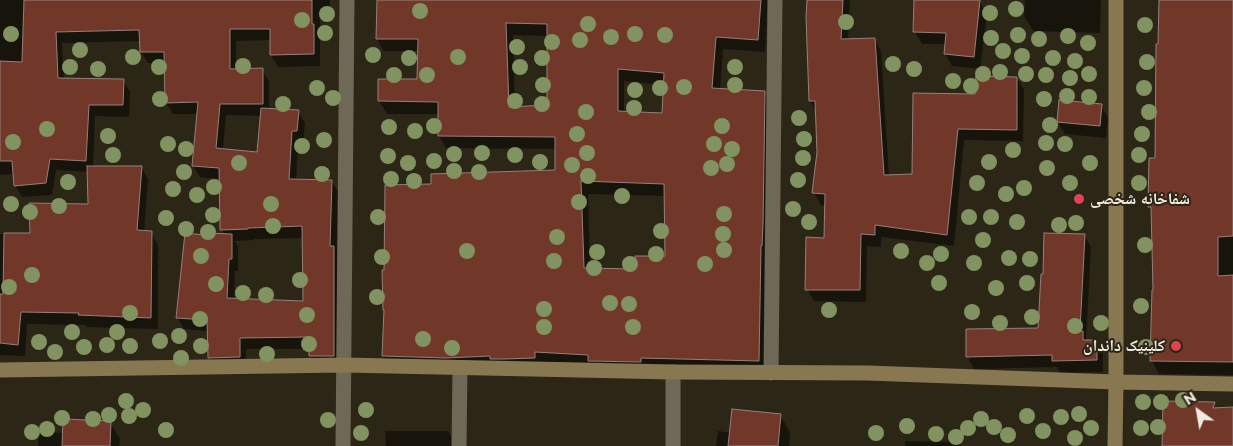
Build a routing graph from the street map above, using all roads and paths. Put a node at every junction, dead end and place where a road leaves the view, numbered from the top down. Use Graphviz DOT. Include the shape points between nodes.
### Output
graph roads {
  1 [pos="347,0"];
  2 [pos="775,0"];
  3 [pos="1116,0"];
  4 [pos="344,365"];
  5 [pos="460,368"];
  6 [pos="0,370"];
  7 [pos="673,372"];
  8 [pos="771,373"];
  9 [pos="1116,382"];
  10 [pos="1233,384"];
  11 [pos="343,446"];
  12 [pos="459,446"];
  13 [pos="673,446"];
  14 [pos="1115,446"];
  1 -- 4 [label="street"];
  2 -- 8 [label="street"];
  3 -- 9 [label="street"];
  4 -- 5 [label="street"];
  4 -- 6 [label="street"];
  4 -- 11 [label="street"];
  5 -- 7 [label="street"];
  5 -- 12 [label="street"];
  7 -- 8 [label="street"];
  7 -- 13 [label="street"];
  8 -- 9 [label="street" via="868,373"];
  9 -- 10 [label="street"];
  9 -- 14 [label="street"];
}
